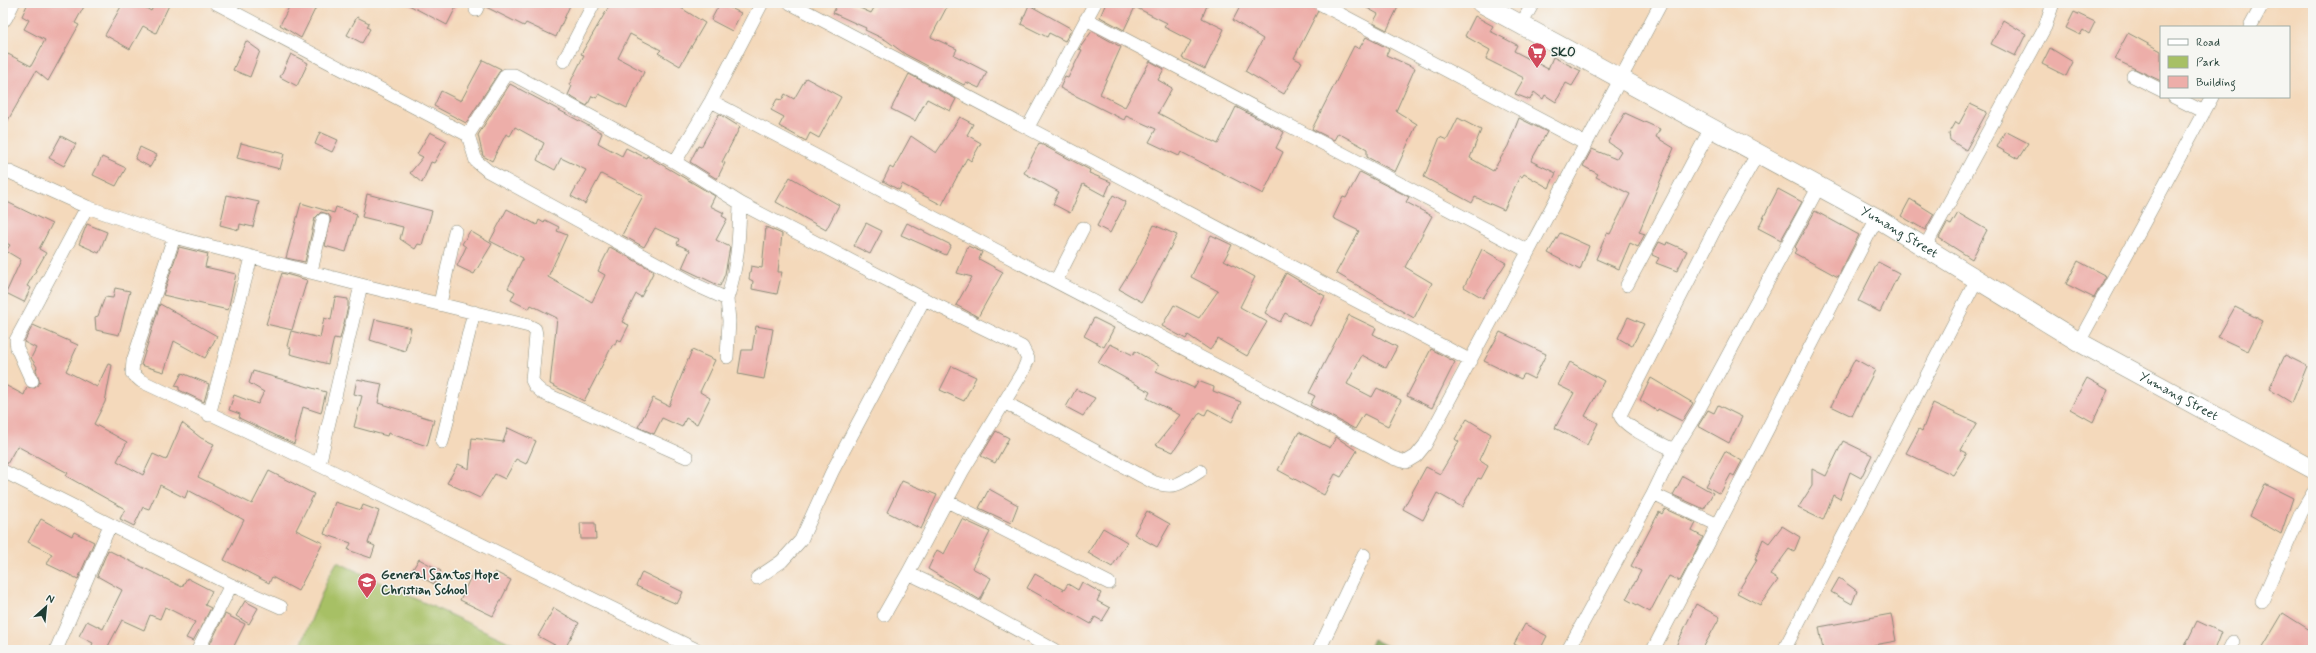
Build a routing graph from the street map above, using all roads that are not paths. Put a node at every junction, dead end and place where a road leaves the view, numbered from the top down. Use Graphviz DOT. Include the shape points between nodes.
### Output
graph roads {
  1 [pos="10,3"];
  2 [pos="216,3"];
  3 [pos="594,3"];
  4 [pos="762,3"];
  5 [pos="790,3"];
  6 [pos="1095,3"];
  7 [pos="1319,3"];
  8 [pos="1481,3"];
  9 [pos="1533,3"];
  10 [pos="1661,3"];
  11 [pos="2053,3"];
  12 [pos="2263,3"];
  13 [pos="3,16"];
  14 [pos="1086,19"];
  15 [pos="1522,24"];
  16 [pos="2251,26"];
  17 [pos="564,61"];
  18 [pos="2133,76"];
  19 [pos="1621,79"];
  20 [pos="2160,90"];
  21 [pos="2176,98"];
  22 [pos="2211,98"];
  23 [pos="711,101"];
  24 [pos="2204,112"];
  25 [pos="1028,127"];
  26 [pos="1711,128"];
  27 [pos="468,135"];
  28 [pos="1586,144"];
  29 [pos="1758,153"];
  30 [pos="675,162"];
  31 [pos="3,169"];
  32 [pos="1819,186"];
  33 [pos="740,203"];
  34 [pos="87,207"];
  35 [pos="1877,218"];
  36 [pos="323,220"];
  37 [pos="1084,228"];
  38 [pos="455,231"];
  39 [pos="174,237"];
  40 [pos="1925,247"];
  41 [pos="1528,251"];
  42 [pos="251,258"];
  43 [pos="311,271"];
  44 [pos="1977,279"];
  45 [pos="1056,281"];
  46 [pos="360,285"];
  47 [pos="1627,285"];
  48 [pos="727,299"];
  49 [pos="924,299"];
  50 [pos="440,304"];
  51 [pos="474,312"];
  52 [pos="2079,342"];
  53 [pos="727,357"];
  54 [pos="1471,361"];
  55 [pos="32,381"];
  56 [pos="1004,402"];
  57 [pos="209,415"];
  58 [pos="442,442"];
  59 [pos="1674,450"];
  60 [pos="687,457"];
  61 [pos="319,465"];
  62 [pos="2313,469"];
  63 [pos="3,471"];
  64 [pos="1200,471"];
  65 [pos="2313,493"];
  66 [pos="1653,494"];
  67 [pos="947,501"];
  68 [pos="110,525"];
  69 [pos="1718,525"];
  70 [pos="1364,555"];
  71 [pos="908,573"];
  72 [pos="757,578"];
  73 [pos="1109,583"];
  74 [pos="231,586"];
  75 [pos="2262,601"];
  76 [pos="281,607"];
  77 [pos="884,615"];
  78 [pos="56,650"];
  79 [pos="198,650"];
  80 [pos="697,650"];
  81 [pos="1054,650"];
  82 [pos="1319,650"];
  83 [pos="1568,650"];
  84 [pos="1653,650"];
  85 [pos="1784,650"];
  1 -- 13 [label="main road"];
  2 -- 27 [label="street"];
  3 -- 17 [label="street"];
  4 -- 23 [label="street"];
  5 -- 25 [label="street"];
  6 -- 14 [label="street"];
  7 -- 28 [label="street"];
  8 -- 15 [label="main road, Yumang Street"];
  9 -- 15 [label="street"];
  10 -- 19 [label="street"];
  11 -- 40 [label="street" via="2045,27"];
  12 -- 16 [label="street"];
  14 -- 25 [label="street"];
  14 -- 41 [label="street"];
  15 -- 19 [label="main road, Yumang Street"];
  18 -- 20 [label="street"];
  19 -- 26 [label="main road, Yumang Street"];
  19 -- 28 [label="street"];
  21 -- 24 [label="street"];
  22 -- 24 [label="street"];
  23 -- 30 [label="street"];
  23 -- 45 [label="street"];
  24 -- 52 [label="street"];
  25 -- 54 [label="street"];
  26 -- 29 [label="main road, Yumang Street"];
  26 -- 47 [label="street"];
  27 -- 30 [label="street" via="502,79 509,74"];
  27 -- 48 [label="street" via="474,156 484,169 696,285"];
  28 -- 41 [label="street"];
  29 -- 32 [label="main road, Yumang Street"];
  29 -- 59 [label="street" via="1718,223 1620,415 1630,426"];
  30 -- 33 [label="street"];
  31 -- 34 [label="street"];
  32 -- 35 [label="main road, Yumang Street"];
  32 -- 59 [label="street" via="1698,411"];
  33 -- 48 [label="street" via="736,272"];
  33 -- 49 [label="street"];
  34 -- 39 [label="street"];
  34 -- 55 [label="street" via="16,340"];
  35 -- 40 [label="main road, Yumang Street"];
  35 -- 69 [label="street"];
  36 -- 43 [label="street"];
  37 -- 45 [label="street"];
  38 -- 50 [label="street"];
  39 -- 42 [label="street"];
  39 -- 57 [label="street" via="133,361 132,372 141,381"];
  40 -- 44 [label="main road, Yumang Street"];
  41 -- 54 [label="street"];
  42 -- 43 [label="street"];
  42 -- 57 [label="street"];
  43 -- 46 [label="street"];
  44 -- 52 [label="main road, Yumang Street"];
  44 -- 85 [label="street"];
  45 -- 54 [label="street" via="1400,461 1412,460 1425,445"];
  46 -- 50 [label="street"];
  46 -- 61 [label="street"];
  48 -- 53 [label="street"];
  49 -- 56 [label="street" via="1012,340 1026,352 1028,359 1023,371"];
  49 -- 72 [label="street" via="832,472 801,540 782,561"];
  50 -- 51 [label="street"];
  51 -- 58 [label="street"];
  51 -- 60 [label="street" via="535,329 532,380 543,393"];
  52 -- 62 [label="main road, Yumang Street"];
  56 -- 64 [label="street" via="1162,485 1177,486"];
  56 -- 67 [label="street"];
  57 -- 61 [label="street"];
  59 -- 66 [label="street"];
  61 -- 80 [label="street"];
  63 -- 68 [label="street"];
  65 -- 75 [label="street" via="2301,513"];
  66 -- 69 [label="street"];
  66 -- 83 [label="street"];
  67 -- 71 [label="street"];
  67 -- 73 [label="street"];
  68 -- 74 [label="street"];
  68 -- 78 [label="street"];
  69 -- 84 [label="street"];
  70 -- 82 [label="street"];
  71 -- 77 [label="street"];
  71 -- 81 [label="street" via="958,597"];
  74 -- 76 [label="street"];
  74 -- 79 [label="street"];
}
